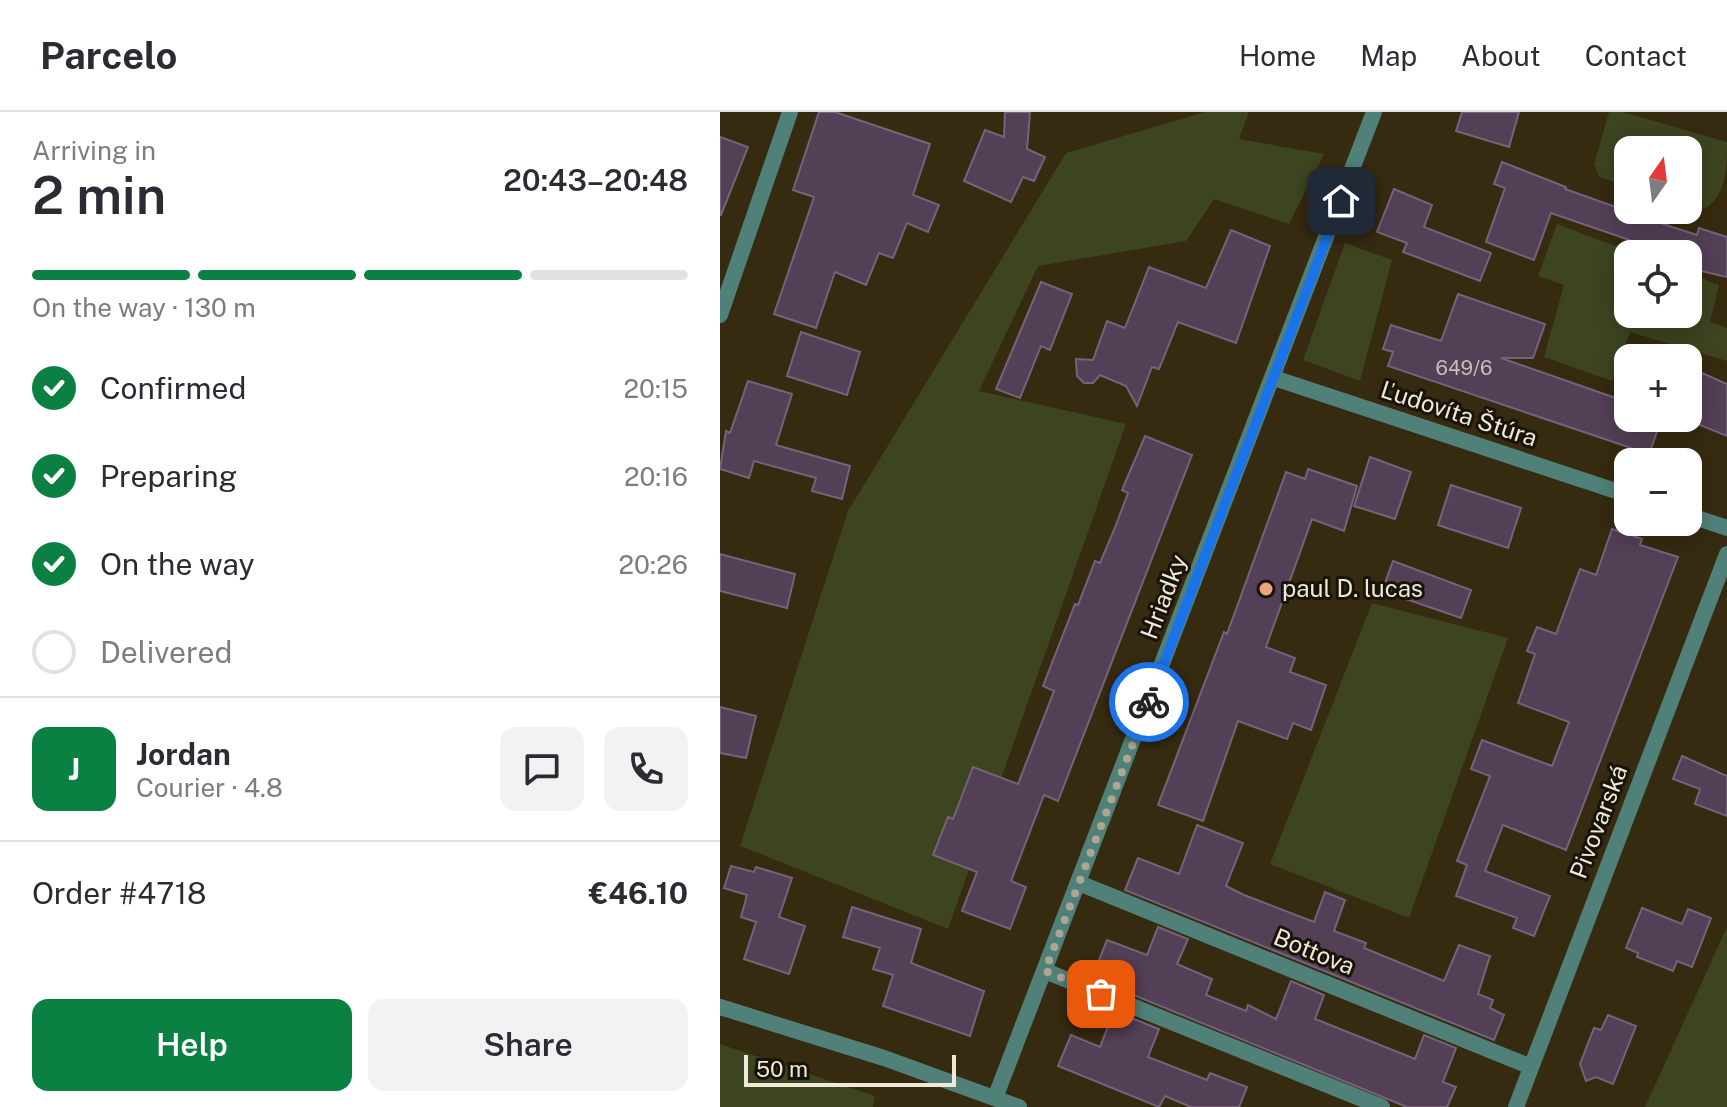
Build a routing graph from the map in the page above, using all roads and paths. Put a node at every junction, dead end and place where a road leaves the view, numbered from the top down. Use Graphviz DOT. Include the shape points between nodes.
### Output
graph roads {
  1 [pos="790,112"];
  2 [pos="1374,112"];
  3 [pos="720,315"];
  4 [pos="1274,378"];
  5 [pos="1614,490"];
  6 [pos="1702,520"];
  7 [pos="1727,528"];
  8 [pos="1727,554"];
  9 [pos="1079,883"];
  10 [pos="1045,971"];
  11 [pos="720,1007"];
  12 [pos="1531,1067"];
  13 [pos="995,1098"];
  14 [pos="1019,1107"];
  15 [pos="1382,1107"];
  16 [pos="1516,1107"];
  1 -- 3 [label="street"];
  2 -- 4 [label="street, Hriadky"];
  4 -- 5 [label="street, Ľudovíta Štúra"];
  4 -- 9 [label="street, Hriadky"];
  6 -- 7 [label="street"];
  8 -- 12 [label="street, Pivovarská"];
  9 -- 10 [label="street, Hriadky"];
  9 -- 12 [label="street, Bottova"];
  10 -- 13 [label="street, Hriadky"];
  10 -- 15 [label="street"];
  11 -- 13 [label="street"];
  12 -- 16 [label="street, Pivovarská"];
  13 -- 14 [label="street"];
}
